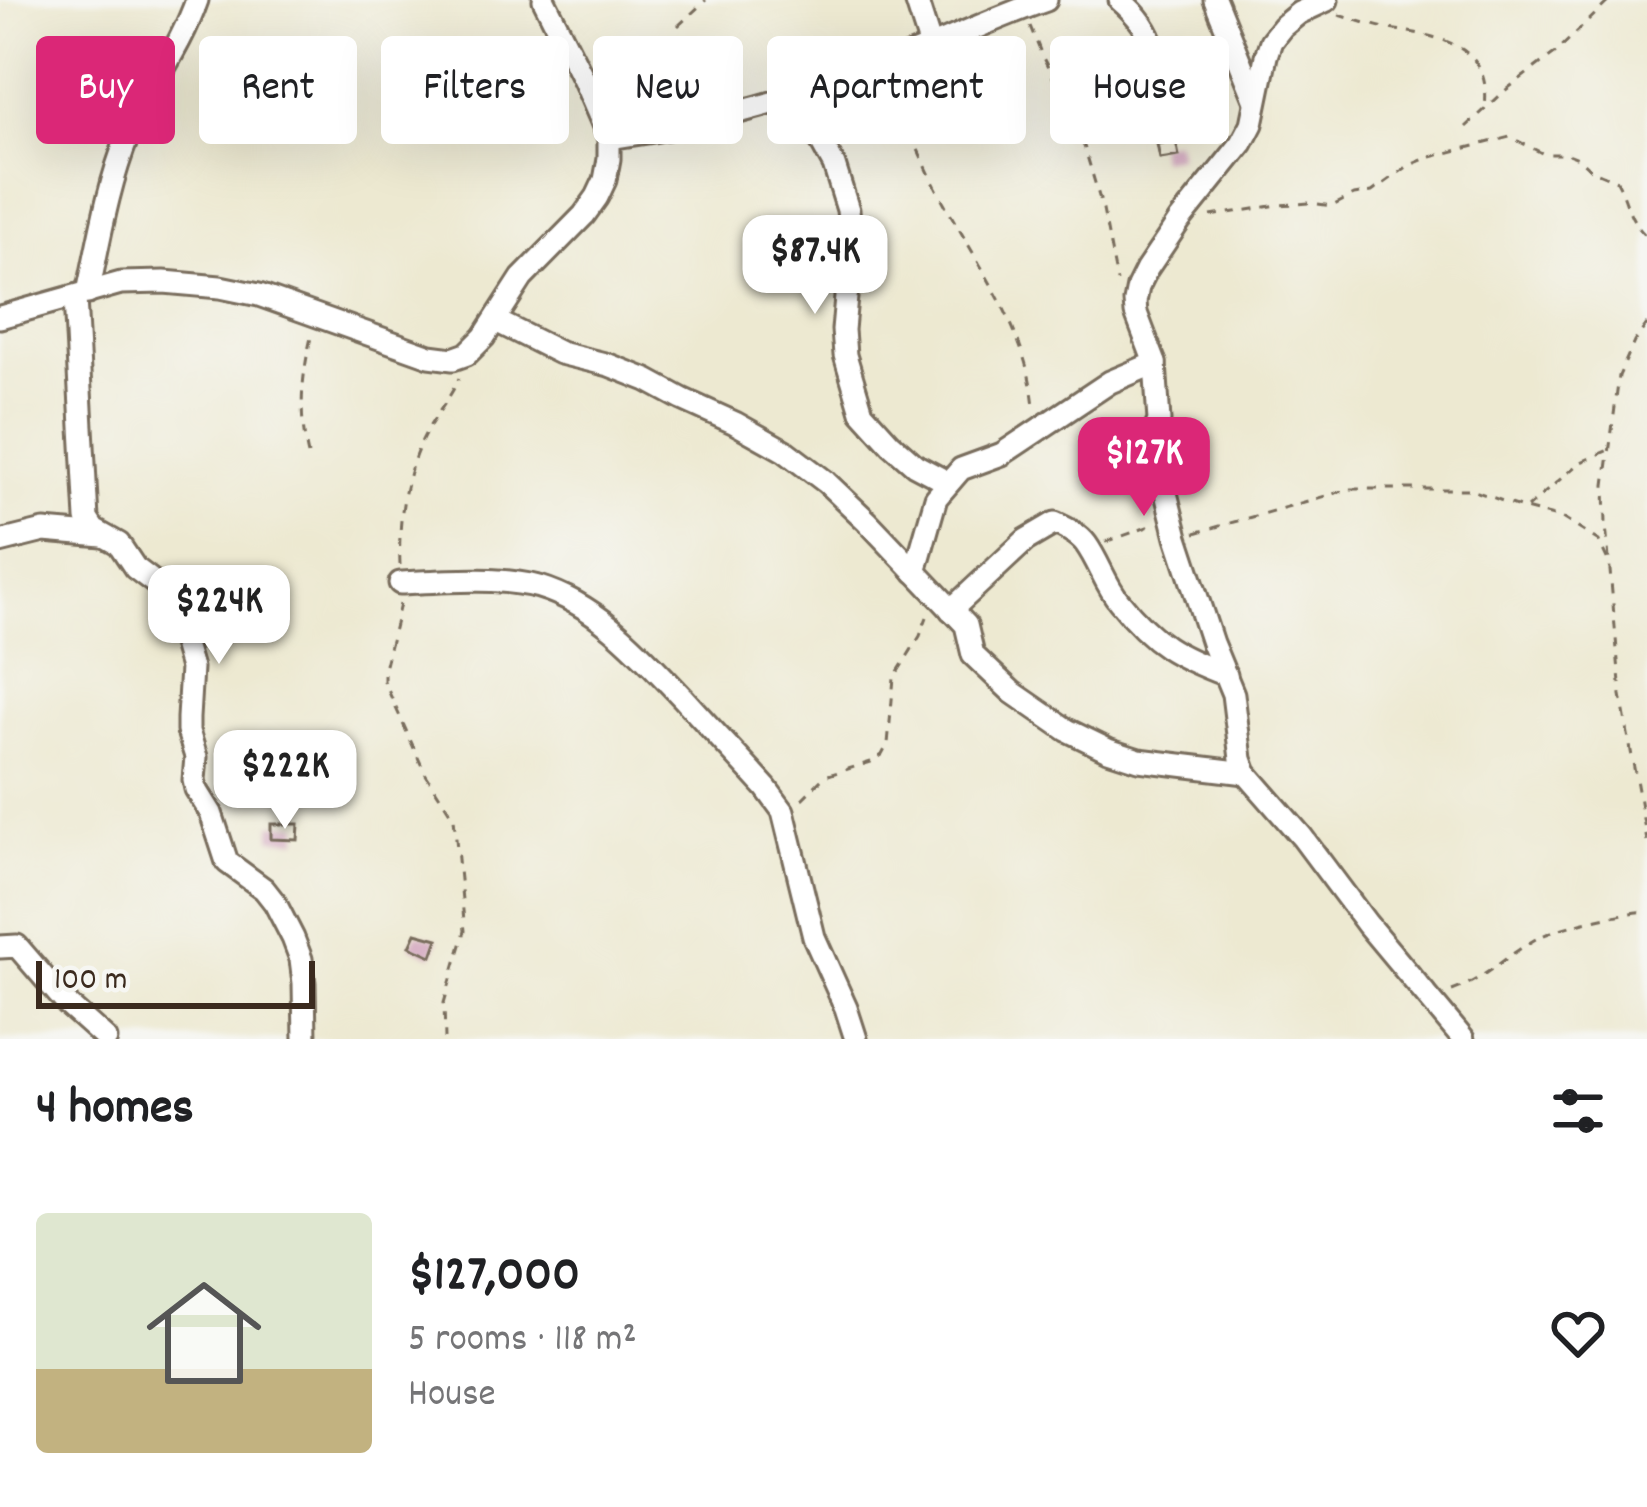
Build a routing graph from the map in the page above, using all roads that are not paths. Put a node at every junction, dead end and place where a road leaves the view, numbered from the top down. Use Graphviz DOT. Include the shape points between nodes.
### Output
graph roads {
  1 [pos="197,0"];
  2 [pos="544,0"];
  3 [pos="916,0"];
  4 [pos="1046,0"];
  5 [pos="1120,0"];
  6 [pos="1214,0"];
  7 [pos="1319,4"];
  8 [pos="1013,8"];
  9 [pos="927,36"];
  10 [pos="954,36"];
  11 [pos="1151,36"];
  12 [pos="593,101"];
  13 [pos="1257,105"];
  14 [pos="609,144"];
  15 [pos="822,144"];
  16 [pos="82,295"];
  17 [pos="0,317"];
  18 [pos="496,321"];
  19 [pos="1155,363"];
  20 [pos="947,482"];
  21 [pos="103,536"];
  22 [pos="0,542"];
  23 [pos="915,572"];
  24 [pos="400,583"];
  25 [pos="951,610"];
  26 [pos="1226,675"];
  27 [pos="1246,773"];
  28 [pos="0,947"];
  29 [pos="106,1039"];
  30 [pos="305,1039"];
  31 [pos="856,1039"];
  32 [pos="1463,1039"];
  1 -- 16 [label="street" via="126,141"];
  2 -- 12 [label="street"];
  3 -- 9 [label="street"];
  4 -- 8 [label="street"];
  5 -- 11 [label="street"];
  6 -- 13 [label="street"];
  7 -- 13 [label="street" via="1271,41"];
  8 -- 10 [label="street"];
  13 -- 19 [label="street" via="1242,143 1180,220 1136,294"];
  14 -- 18 [label="street" via="598,197 522,278"];
  15 -- 20 [label="street" via="848,210 843,330 862,412 915,465"];
  16 -- 17 [label="street"];
  16 -- 18 [label="street" via="121,283 220,287 453,359"];
  16 -- 21 [label="street" via="87,519"];
  18 -- 23 [label="street" via="560,353 647,380 784,451"];
  19 -- 20 [label="street"];
  19 -- 26 [label="street" via="1159,421 1152,437"];
  20 -- 23 [label="street"];
  21 -- 22 [label="street" via="44,531"];
  21 -- 30 [label="street" via="159,586 176,617 191,668 196,789 227,862 264,889 293,938"];
  23 -- 25 [label="street"];
  24 -- 31 [label="street" via="537,587 604,622 644,656 783,811 814,938"];
  25 -- 26 [label="street" via="1055,523 1078,536 1151,635 1183,659"];
  25 -- 27 [label="street" via="966,626 974,655 1067,730 1139,760"];
  26 -- 27 [label="street"];
  27 -- 32 [label="street"];
  28 -- 29 [label="street" via="16,946"];
}
